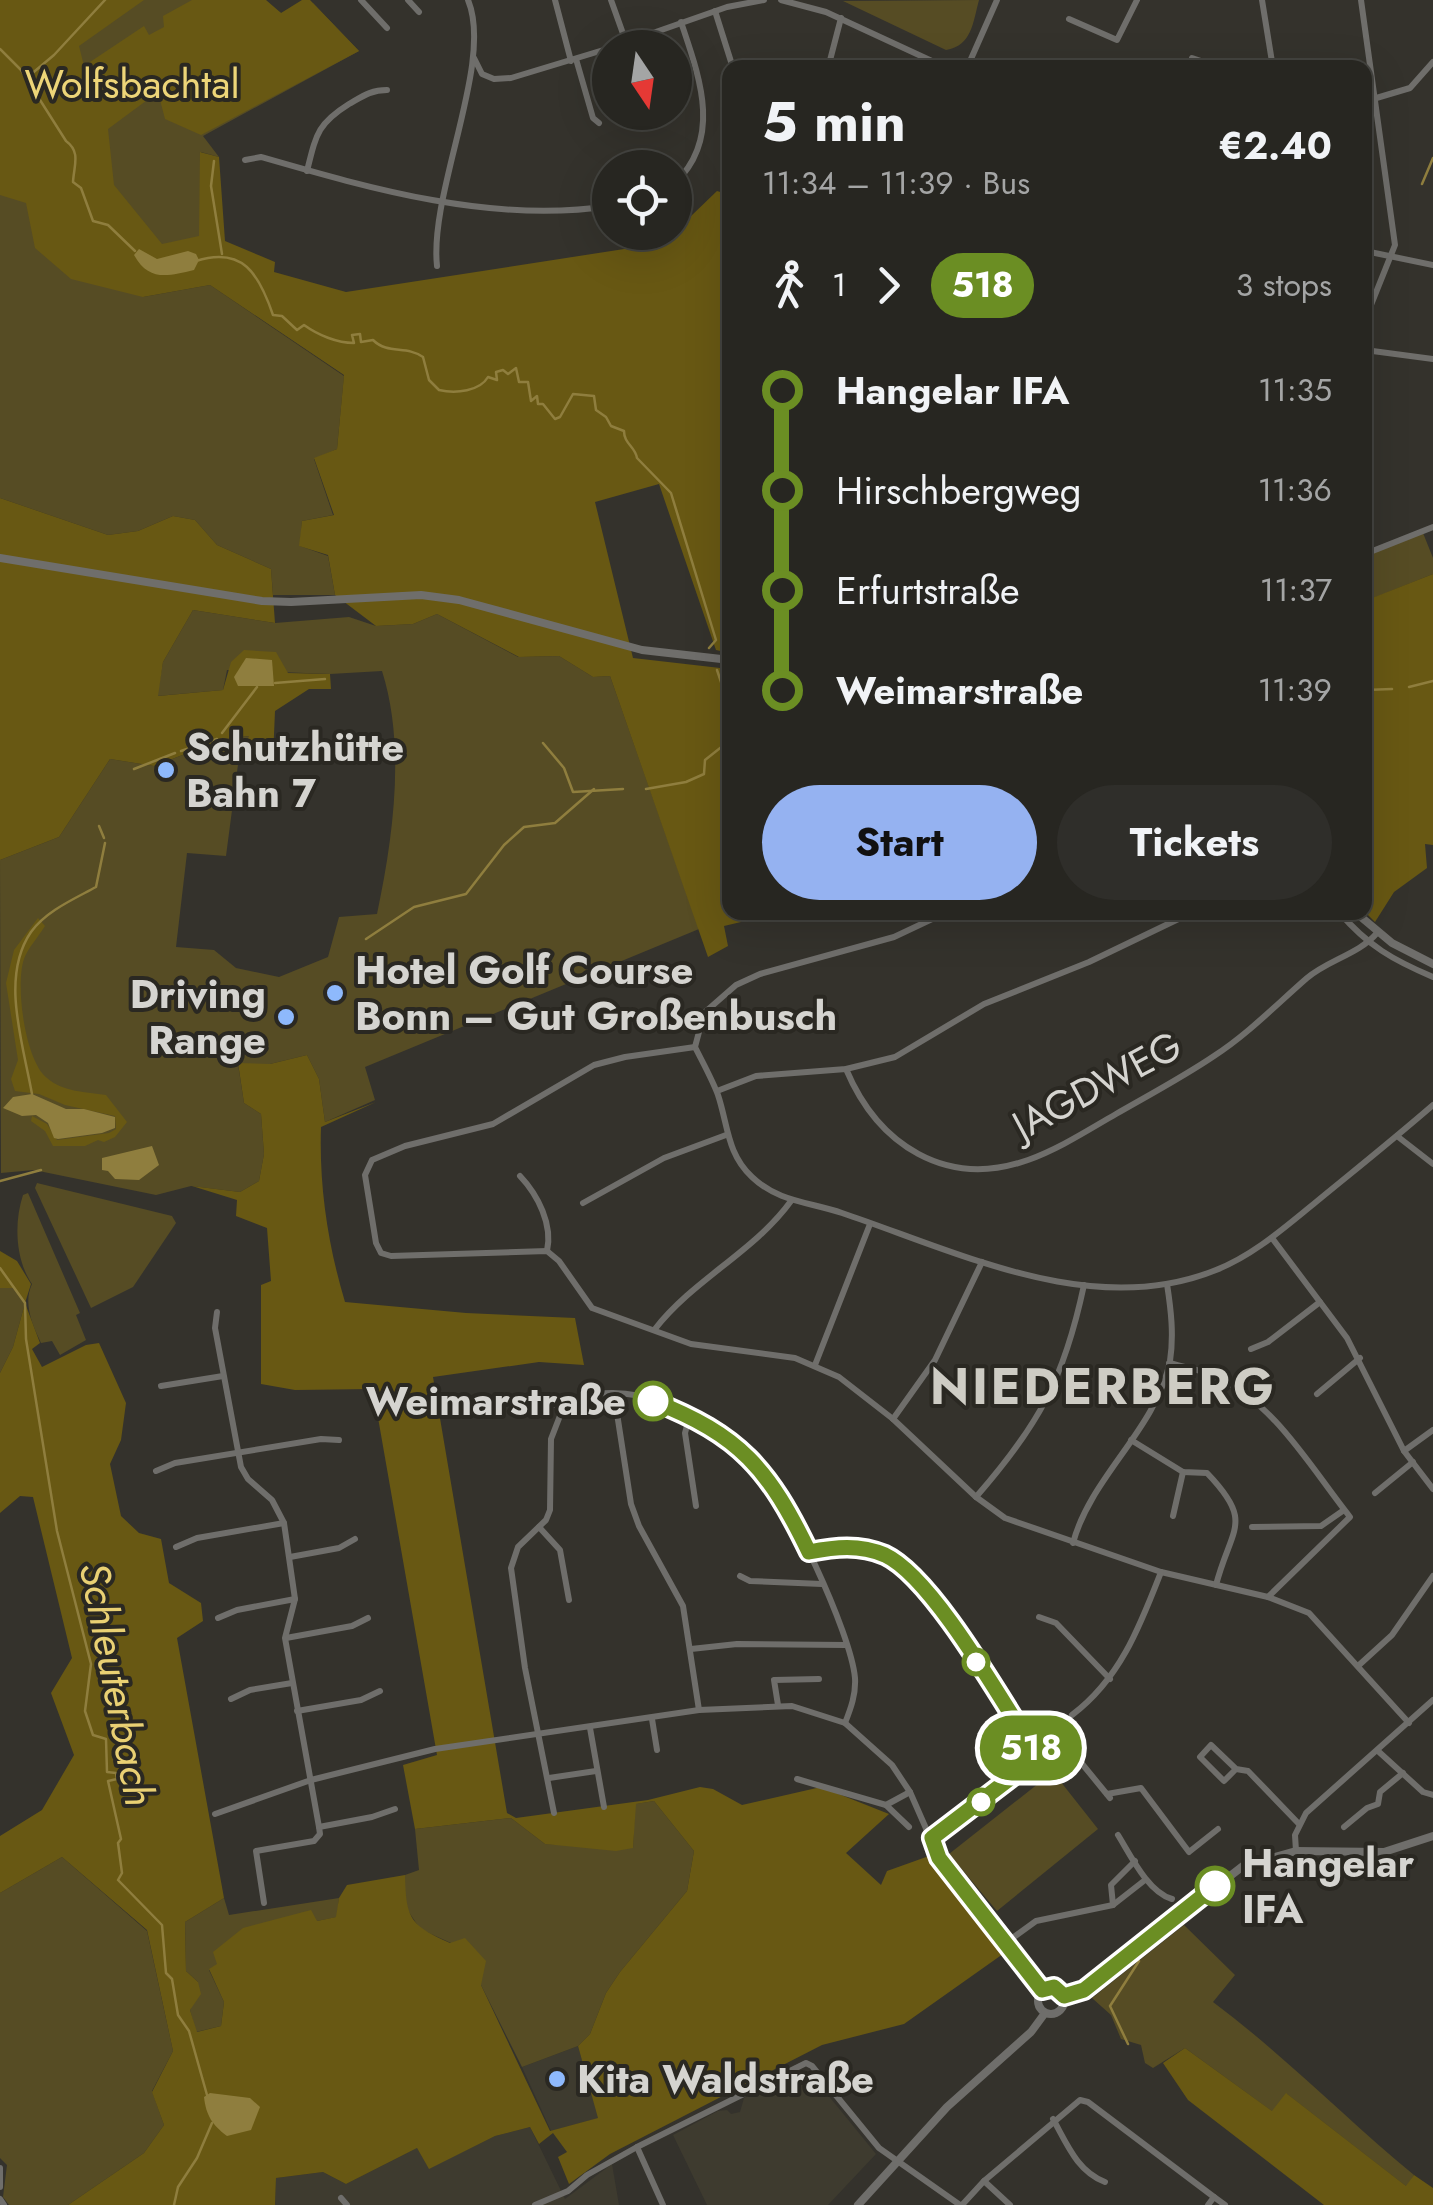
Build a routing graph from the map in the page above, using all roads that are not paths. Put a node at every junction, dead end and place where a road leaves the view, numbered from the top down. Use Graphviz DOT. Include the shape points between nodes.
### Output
graph roads {
  1 [pos="361,0"];
  2 [pos="408,0"];
  3 [pos="468,0"];
  4 [pos="554,0"];
  5 [pos="611,0"];
  6 [pos="764,0"];
  7 [pos="781,0"];
  8 [pos="997,0"];
  9 [pos="1137,0"];
  10 [pos="1262,0"];
  11 [pos="1361,0"];
  12 [pos="715,11"];
  13 [pos="418,12"];
  14 [pos="841,18"];
  15 [pos="1069,19"];
  16 [pos="682,22"];
  17 [pos="387,28"];
  18 [pos="622,30"];
  19 [pos="660,30"];
  20 [pos="473,52"];
  21 [pos="592,54"];
  22 [pos="1192,58"];
  23 [pos="573,60"];
  24 [pos="731,60"];
  25 [pos="830,60"];
  26 [pos="930,60"];
  27 [pos="971,60"];
  28 [pos="1199,60"];
  29 [pos="1271,60"];
  30 [pos="1368,60"];
  31 [pos="1433,62"];
  32 [pos="387,90"];
  33 [pos="1372,91"];
  34 [pos="1373,99"];
  35 [pos="592,115"];
  36 [pos="245,160"];
  37 [pos="692,165"];
  38 [pos="307,170"];
  39 [pos="443,201"];
  40 [pos="592,207"];
  41 [pos="1372,253"];
  42 [pos="1392,256"];
  43 [pos="1433,265"];
  44 [pos="436,266"];
  45 [pos="1372,303"];
  46 [pos="1372,351"];
  47 [pos="1433,359"];
  48 [pos="1433,527"];
  49 [pos="1372,551"];
  50 [pos="0,558"];
  51 [pos="722,659"];
  52 [pos="930,920"];
  53 [pos="1176,920"];
  54 [pos="1346,920"];
  55 [pos="1363,920"];
  56 [pos="1377,933"];
  57 [pos="1367,943"];
  58 [pos="1433,964"];
  59 [pos="1433,977"];
  60 [pos="695,1047"];
  61 [pos="846,1070"];
  62 [pos="717,1091"];
  63 [pos="1433,1105"];
  64 [pos="726,1135"];
  65 [pos="1397,1136"];
  66 [pos="1433,1164"];
  67 [pos="520,1176"];
  68 [pos="791,1201"];
  69 [pos="583,1203"];
  70 [pos="870,1224"];
  71 [pos="1272,1238"];
  72 [pos="547,1251"];
  73 [pos="982,1262"];
  74 [pos="1167,1284"];
  75 [pos="1084,1285"];
  76 [pos="1320,1302"];
  77 [pos="217,1312"];
  78 [pos="655,1329"];
  79 [pos="1252,1349"];
  80 [pos="1360,1358"];
  81 [pos="1169,1363"];
  82 [pos="816,1366"];
  83 [pos="223,1376"];
  84 [pos="161,1386"];
  85 [pos="614,1394"];
  86 [pos="1317,1394"];
  87 [pos="563,1408"];
  88 [pos="446,1413"];
  89 [pos="690,1416"];
  90 [pos="893,1419"];
  91 [pos="1433,1430"];
  92 [pos="339,1440"];
  93 [pos="1131,1440"];
  94 [pos="1404,1451"];
  95 [pos="236,1453"];
  96 [pos="1413,1462"];
  97 [pos="156,1472"];
  98 [pos="1183,1472"];
  99 [pos="1433,1489"];
  100 [pos="1375,1493"];
  101 [pos="976,1497"];
  102 [pos="696,1506"];
  103 [pos="1344,1510"];
  104 [pos="1173,1516"];
  105 [pos="284,1523"];
  106 [pos="1252,1526"];
  107 [pos="539,1527"];
  108 [pos="355,1539"];
  109 [pos="1073,1543"];
  110 [pos="176,1547"];
  111 [pos="809,1552"];
  112 [pos="290,1556"];
  113 [pos="1161,1572"];
  114 [pos="740,1576"];
  115 [pos="1433,1576"];
  116 [pos="822,1584"];
  117 [pos="1216,1586"];
  118 [pos="1268,1597"];
  119 [pos="296,1599"];
  120 [pos="569,1600"];
  121 [pos="1039,1617"];
  122 [pos="218,1618"];
  123 [pos="368,1618"];
  124 [pos="285,1638"];
  125 [pos="846,1644"];
  126 [pos="692,1649"];
  127 [pos="1358,1666"];
  128 [pos="820,1679"];
  129 [pos="1110,1679"];
  130 [pos="292,1683"];
  131 [pos="380,1690"];
  132 [pos="232,1699"];
  133 [pos="1433,1700"];
  134 [pos="778,1705"];
  135 [pos="296,1710"];
  136 [pos="699,1710"];
  137 [pos="1072,1715"];
  138 [pos="652,1719"];
  139 [pos="845,1723"];
  140 [pos="1409,1723"];
  141 [pos="590,1728"];
  142 [pos="540,1734"];
  143 [pos="657,1750"];
  144 [pos="1378,1751"];
  145 [pos="1038,1757"];
  146 [pos="1236,1769"];
  147 [pos="596,1770"];
  148 [pos="1403,1773"];
  149 [pos="549,1778"];
  150 [pos="798,1779"];
  151 [pos="311,1780"];
  152 [pos="910,1792"];
  153 [pos="1433,1795"];
  154 [pos="886,1805"];
  155 [pos="604,1807"];
  156 [pos="395,1809"];
  157 [pos="554,1813"];
  158 [pos="215,1814"];
  159 [pos="1299,1824"];
  160 [pos="319,1826"];
  161 [pos="909,1827"];
  162 [pos="1344,1827"];
  163 [pos="1218,1829"];
  164 [pos="1118,1836"];
  165 [pos="1433,1836"];
  166 [pos="932,1838"];
  167 [pos="1296,1851"];
  168 [pos="1134,1862"];
  169 [pos="1145,1880"];
  170 [pos="1172,1899"];
  171 [pos="264,1903"];
  172 [pos="1113,1905"];
  173 [pos="1008,1942"];
  174 [pos="1042,1990"];
  175 [pos="1064,1996"];
  176 [pos="1045,2012"];
  177 [pos="1053,2119"];
  178 [pos="637,2146"];
  179 [pos="898,2162"];
  180 [pos="0,2168"];
  181 [pos="984,2180"];
  182 [pos="1105,2182"];
  183 [pos="0,2186"];
  184 [pos="1214,2197"];
  185 [pos="535,2205"];
  186 [pos="664,2205"];
  187 [pos="858,2205"];
  188 [pos="961,2205"];
  189 [pos="1010,2205"];
  190 [pos="1208,2205"];
  191 [pos="1225,2205"];
  1 -- 17 [label="street"];
  2 -- 13 [label="street"];
  3 -- 20 [label="street"];
  4 -- 23 [label="street"];
  5 -- 18 [label="street"];
  6 -- 12 [label="street"];
  7 -- 14 [label="street"];
  8 -- 27 [label="street"];
  9 -- 15 [label="street" via="1117,40"];
  10 -- 29 [label="street"];
  11 -- 30 [label="street"];
  12 -- 16 [label="street"];
  12 -- 24 [label="street"];
  14 -- 25 [label="street"];
  14 -- 26 [label="street"];
  16 -- 19 [label="street"];
  16 -- 37 [label="street" via="705,114"];
  20 -- 23 [label="street" via="482,74 494,79"];
  20 -- 39 [label="street"];
  21 -- 23 [label="street"];
  22 -- 28 [label="street"];
  23 -- 35 [label="street"];
  31 -- 34 [label="street" via="1410,88"];
  32 -- 38 [label="street" via="372,90 328,117"];
  33 -- 34 [label="street"];
  34 -- 42 [label="street"];
  36 -- 38 [label="street"];
  38 -- 39 [label="street"];
  39 -- 40 [label="street" via="533,210"];
  39 -- 44 [label="street"];
  41 -- 42 [label="street"];
  42 -- 43 [label="street"];
  42 -- 45 [label="street"];
  46 -- 47 [label="street"];
  48 -- 49 [label="street"];
  50 -- 51 [label="street" via="262,601 396,595 458,600 642,650"];
  52 -- 60 [label="street" via="736,985 704,1014"];
  53 -- 61 [label="street" via="984,1004 895,1057"];
  54 -- 57 [label="street"];
  55 -- 56 [label="street"];
  56 -- 57 [label="street, JAGDWEG"];
  56 -- 58 [label="street"];
  57 -- 59 [label="street"];
  57 -- 61 [label="street, JAGDWEG" via="1319,968 1216,1056 1068,1140 1006,1166 948,1165 900,1145 859,1100"];
  60 -- 62 [label="street"];
  60 -- 72 [label="street" via="594,1065 493,1124 405,1146 366,1166 381,1253"];
  61 -- 62 [label="street" via="756,1076"];
  62 -- 64 [label="street"];
  63 -- 65 [label="street"];
  64 -- 68 [label="street" via="750,1176"];
  64 -- 69 [label="street" via="664,1158"];
  65 -- 66 [label="street"];
  65 -- 71 [label="street"];
  67 -- 72 [label="street" via="550,1231"];
  68 -- 70 [label="street"];
  68 -- 78 [label="street"];
  70 -- 73 [label="street"];
  70 -- 82 [label="street"];
  71 -- 74 [label="street" via="1214,1272"];
  71 -- 76 [label="street"];
  72 -- 78 [label="street" via="592,1308"];
  73 -- 75 [label="street"];
  73 -- 90 [label="street" via="934,1360"];
  74 -- 75 [label="street"];
  74 -- 81 [label="street"];
  75 -- 101 [label="street" via="1066,1359 1043,1411"];
  76 -- 79 [label="street"];
  76 -- 80 [label="street"];
  77 -- 83 [label="street"];
  78 -- 82 [label="street" via="707,1348"];
  80 -- 86 [label="street"];
  80 -- 94 [label="street"];
  81 -- 93 [label="street"];
  81 -- 103 [label="street" via="1214,1376 1253,1400"];
  82 -- 90 [label="street"];
  83 -- 84 [label="street"];
  83 -- 95 [label="street"];
  85 -- 87 [label="street" via="579,1398"];
  85 -- 89 [label="street"];
  85 -- 126 [label="street" via="631,1504 682,1606"];
  87 -- 88 [label="street" via="513,1402"];
  87 -- 107 [label="street" via="551,1439 552,1501"];
  89 -- 102 [label="street" via="685,1433"];
  89 -- 111 [label="street" via="755,1462"];
  90 -- 101 [label="street"];
  91 -- 94 [label="street"];
  92 -- 95 [label="street"];
  93 -- 98 [label="street"];
  93 -- 109 [label="street" via="1088,1501"];
  94 -- 96 [label="street"];
  95 -- 97 [label="street"];
  95 -- 105 [label="street"];
  96 -- 99 [label="street"];
  96 -- 100 [label="street"];
  98 -- 104 [label="street"];
  98 -- 117 [label="street" via="1207,1472 1236,1508"];
  101 -- 109 [label="street" via="1005,1518"];
  103 -- 106 [label="street" via="1321,1526"];
  103 -- 118 [label="street" via="1350,1516"];
  105 -- 110 [label="street"];
  105 -- 112 [label="street"];
  107 -- 120 [label="street" via="560,1550"];
  107 -- 142 [label="street" via="522,1540 511,1568"];
  108 -- 112 [label="street"];
  109 -- 113 [label="street"];
  111 -- 116 [label="street"];
  111 -- 145 [label="street" via="858,1547 908,1570"];
  112 -- 119 [label="street"];
  113 -- 117 [label="street"];
  113 -- 129 [label="street"];
  114 -- 116 [label="street"];
  115 -- 127 [label="street" via="1392,1635"];
  116 -- 125 [label="street"];
  117 -- 118 [label="street"];
  118 -- 127 [label="street" via="1309,1613"];
  119 -- 122 [label="street"];
  119 -- 124 [label="street"];
  121 -- 129 [label="street" via="1056,1624"];
  123 -- 124 [label="street"];
  124 -- 130 [label="street"];
  125 -- 126 [label="street"];
  125 -- 139 [label="street" via="854,1686"];
  126 -- 136 [label="street"];
  127 -- 140 [label="street"];
  128 -- 134 [label="street" via="774,1680"];
  129 -- 137 [label="street"];
  130 -- 132 [label="street"];
  130 -- 135 [label="street"];
  131 -- 135 [label="street" via="361,1700"];
  133 -- 140 [label="street"];
  134 -- 136 [label="street"];
  134 -- 139 [label="street"];
  135 -- 151 [label="street"];
  136 -- 138 [label="street"];
  138 -- 141 [label="street"];
  138 -- 143 [label="street"];
  139 -- 152 [label="street" via="892,1764"];
  140 -- 144 [label="street"];
  141 -- 142 [label="street"];
  141 -- 147 [label="street"];
  142 -- 149 [label="street"];
  142 -- 151 [label="street" via="418,1752"];
  144 -- 148 [label="street"];
  144 -- 159 [label="street"];
  145 -- 163 [label="street" via="1058,1750 1074,1754 1108,1796 1141,1788 1189,1852"];
  145 -- 166 [label="street"];
  146 -- 146 [label="street" via="1212,1745 1200,1757 1224,1781"];
  146 -- 159 [label="street" via="1248,1771"];
  147 -- 149 [label="street"];
  147 -- 155 [label="street"];
  148 -- 153 [label="street"];
  148 -- 162 [label="street" via="1380,1792 1378,1804"];
  149 -- 157 [label="street"];
  150 -- 154 [label="street"];
  151 -- 158 [label="street"];
  151 -- 160 [label="street"];
  152 -- 154 [label="street"];
  152 -- 166 [label="street"];
  154 -- 161 [label="street"];
  156 -- 160 [label="street"];
  159 -- 167 [label="street"];
  160 -- 171 [label="street" via="314,1841 256,1851"];
  164 -- 168 [label="street"];
  165 -- 167 [label="street" via="1372,1854"];
  166 -- 173 [label="street" via="939,1858"];
  167 -- 175 [label="street" via="1243,1866 1084,1990"];
  168 -- 169 [label="street"];
  168 -- 172 [label="street" via="1112,1885"];
  169 -- 170 [label="street"];
  169 -- 172 [label="street"];
  172 -- 173 [label="street" via="1036,1920"];
  173 -- 174 [label="street"];
  174 -- 175 [label="street" via="1054,1987"];
  174 -- 176 [label="street" via="1038,2002"];
  175 -- 176 [label="street" via="1059,2012"];
  176 -- 179 [label="street"];
  177 -- 181 [label="street"];
  177 -- 182 [label="street" via="1078,2163"];
  177 -- 184 [label="street" via="1072,2103 1088,2102"];
  178 -- 179 [label="street" via="806,2063"];
  178 -- 185 [label="street"];
  178 -- 186 [label="street"];
  179 -- 187 [label="street"];
  179 -- 188 [label="street"];
  180 -- 183 [label="street"];
  181 -- 188 [label="street"];
  181 -- 189 [label="street"];
  184 -- 190 [label="street"];
  184 -- 191 [label="street"];
}
